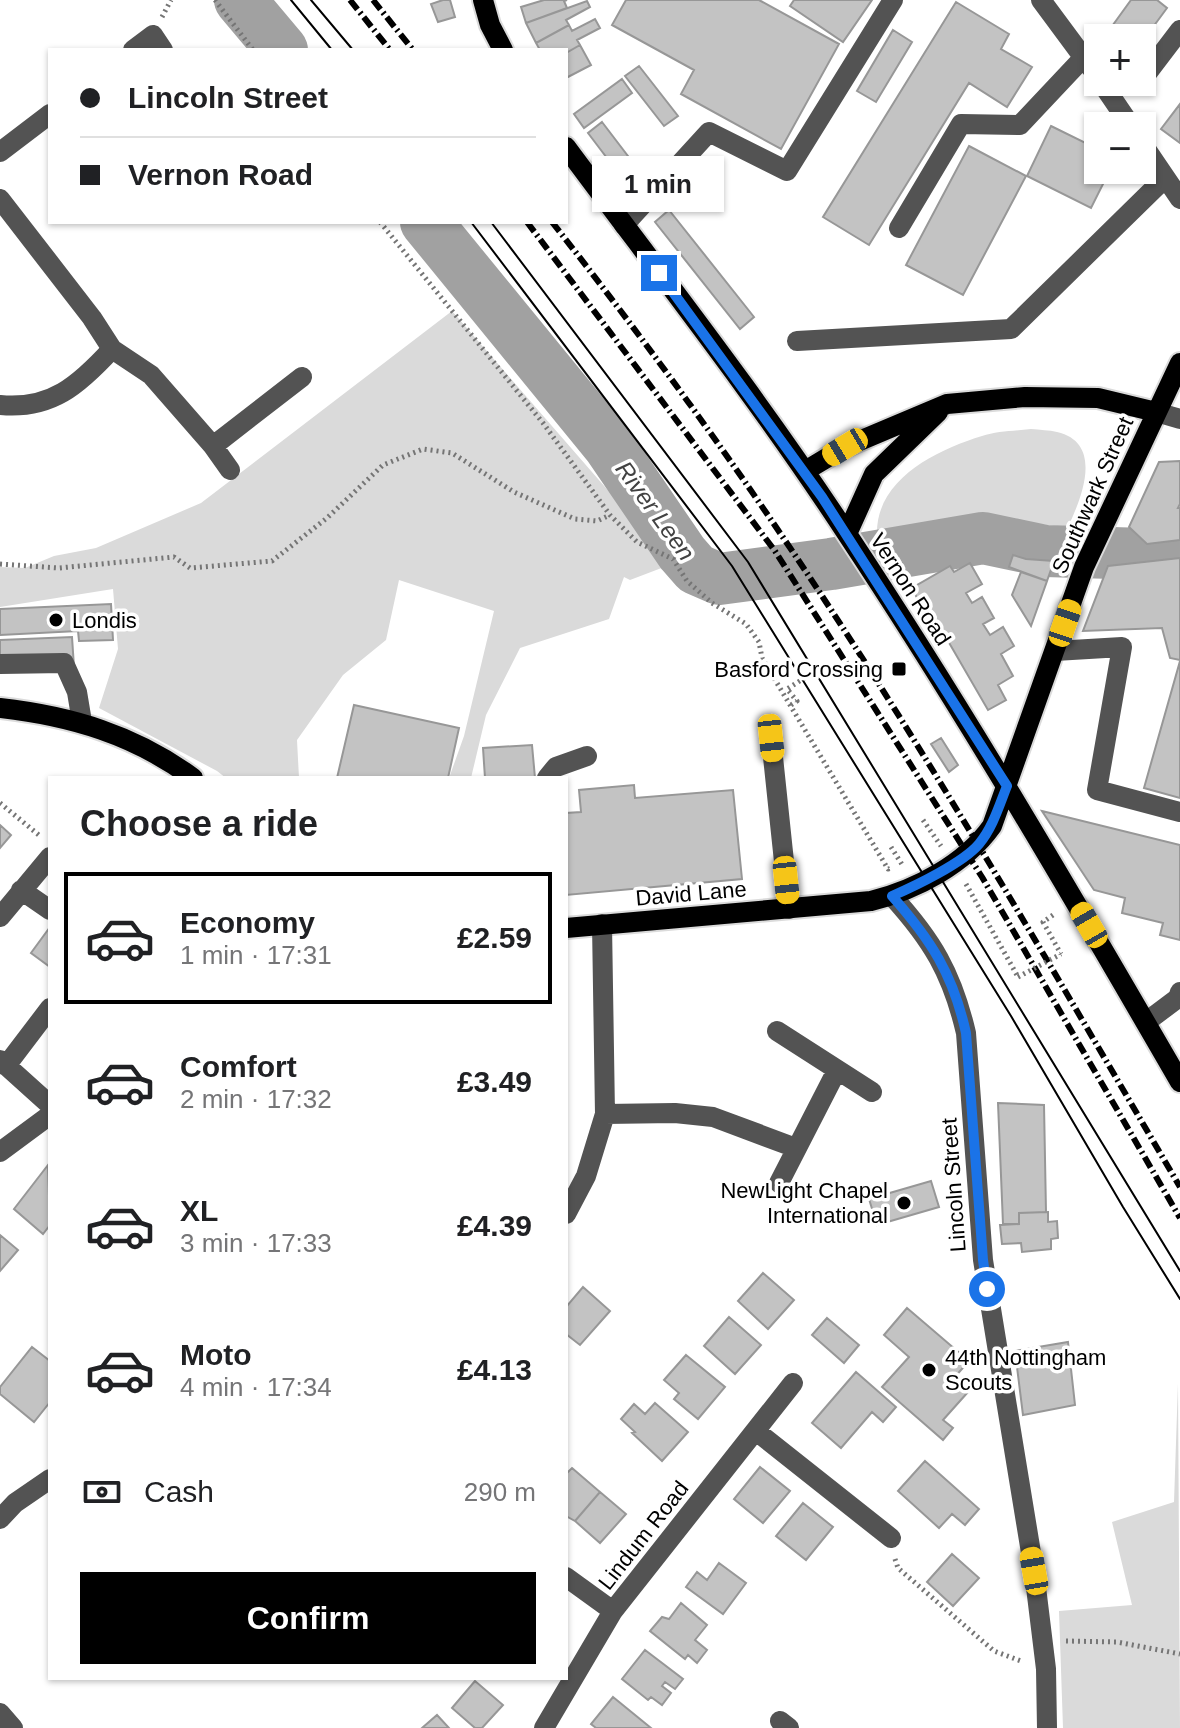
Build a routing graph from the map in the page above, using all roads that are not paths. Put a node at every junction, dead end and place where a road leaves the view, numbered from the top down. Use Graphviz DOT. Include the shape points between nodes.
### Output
graph roads {
  1 [pos="483,0"];
  2 [pos="893,0"];
  3 [pos="1041,0"];
  4 [pos="1180,30"];
  5 [pos="136,48"];
  6 [pos="162,48"];
  7 [pos="502,48"];
  8 [pos="1084,57"];
  9 [pos="1156,61"];
  10 [pos="48,116"];
  11 [pos="568,150"];
  12 [pos="0,152"];
  13 [pos="1156,164"];
  14 [pos="1165,178"];
  15 [pos="0,199"];
  16 [pos="1180,199"];
  17 [pos="624,225"];
  18 [pos="899,228"];
  19 [pos="797,341"];
  20 [pos="112,349"];
  21 [pos="1180,363"];
  22 [pos="302,377"];
  23 [pos="947,404"];
  24 [pos="0,405"];
  25 [pos="1156,412"];
  26 [pos="1180,419"];
  27 [pos="213,446"];
  28 [pos="230,470"];
  29 [pos="805,471"];
  30 [pos="847,534"];
  31 [pos="1055,651"];
  32 [pos="0,664"];
  33 [pos="0,708"];
  34 [pos="82,722"];
  35 [pos="771,738"];
  36 [pos="587,756"];
  37 [pos="190,776"];
  38 [pos="549,776"];
  39 [pos="1007,786"];
  40 [pos="1180,812"];
  41 [pos="46,861"];
  42 [pos="21,890"];
  43 [pos="892,896"];
  44 [pos="48,909"];
  45 [pos="789,909"];
  46 [pos="0,917"];
  47 [pos="602,924"];
  48 [pos="568,928"];
  49 [pos="1180,992"];
  50 [pos="48,1010"];
  51 [pos="1146,1022"];
  52 [pos="777,1031"];
  53 [pos="3,1063"];
  54 [pos="837,1070"];
  55 [pos="1180,1082"];
  56 [pos="872,1092"];
  57 [pos="48,1103"];
  58 [pos="605,1114"];
  59 [pos="48,1116"];
  60 [pos="796,1148"];
  61 [pos="0,1152"];
  62 [pos="779,1183"];
  63 [pos="568,1210"];
  64 [pos="793,1383"];
  65 [pos="756,1431"];
  66 [pos="48,1480"];
  67 [pos="0,1519"];
  68 [pos="891,1538"];
  69 [pos="568,1578"];
  70 [pos="613,1611"];
  71 [pos="0,1713"];
  72 [pos="13,1728"];
  73 [pos="544,1728"];
  74 [pos="1047,1728"];
  1 -- 7 [label="main road"];
  2 -- 17 [label="street" via="787,171 709,132"];
  3 -- 8 [label="street"];
  4 -- 9 [label="street"];
  5 -- 6 [label="street" via="153,35"];
  8 -- 18 [label="street" via="1020,125 961,124"];
  10 -- 12 [label="street"];
  11 -- 17 [label="main road, Vernon Road"];
  13 -- 14 [label="street"];
  14 -- 16 [label="street"];
  14 -- 19 [label="street" via="1011,329"];
  15 -- 20 [label="street"];
  17 -- 29 [label="main road, Vernon Road"];
  20 -- 24 [label="street" via="89,373 46,402"];
  20 -- 27 [label="street" via="151,375"];
  21 -- 25 [label="main road, Southwark Street"];
  22 -- 27 [label="street"];
  23 -- 25 [label="main road" via="1098,398"];
  23 -- 29 [label="main road" via="845,447"];
  23 -- 30 [label="main road" via="874,474"];
  25 -- 26 [label="street"];
  25 -- 31 [label="main road, Southwark Street" via="1084,567"];
  27 -- 28 [label="street"];
  29 -- 30 [label="main road, Vernon Road"];
  30 -- 39 [label="main road, Vernon Road"];
  31 -- 39 [label="main road, Southwark Street"];
  31 -- 40 [label="street" via="1122,647 1097,790"];
  32 -- 34 [label="street" via="64,663"];
  33 -- 34 [label="main road"];
  34 -- 37 [label="main road" via="123,736"];
  35 -- 45 [label="street"];
  36 -- 38 [label="street" via="556,767"];
  39 -- 43 [label="main road, David Lane" via="979,845"];
  39 -- 51 [label="main road, Vernon Road"];
  41 -- 42 [label="street"];
  42 -- 44 [label="street"];
  42 -- 46 [label="street"];
  43 -- 45 [label="main road, David Lane"];
  43 -- 74 [label="street, Lincoln Street" via="929,940 959,1002 966,1033 983,1260 1034,1571"];
  45 -- 47 [label="main road, David Lane"];
  47 -- 48 [label="main road, David Lane"];
  47 -- 58 [label="street"];
  49 -- 51 [label="street"];
  50 -- 53 [label="street"];
  51 -- 55 [label="main road, Vernon Road"];
  52 -- 54 [label="street"];
  53 -- 57 [label="street"];
  54 -- 56 [label="street"];
  54 -- 60 [label="street"];
  58 -- 60 [label="street" via="713,1117"];
  58 -- 63 [label="street" via="586,1176"];
  59 -- 61 [label="street"];
  60 -- 62 [label="street"];
  64 -- 65 [label="street, Lindum Road"];
  65 -- 68 [label="street"];
  65 -- 70 [label="street, Lindum Road"];
  66 -- 67 [label="street"];
  69 -- 70 [label="street"];
  70 -- 73 [label="street, Lindum Road"];
  71 -- 72 [label="street"];
}
